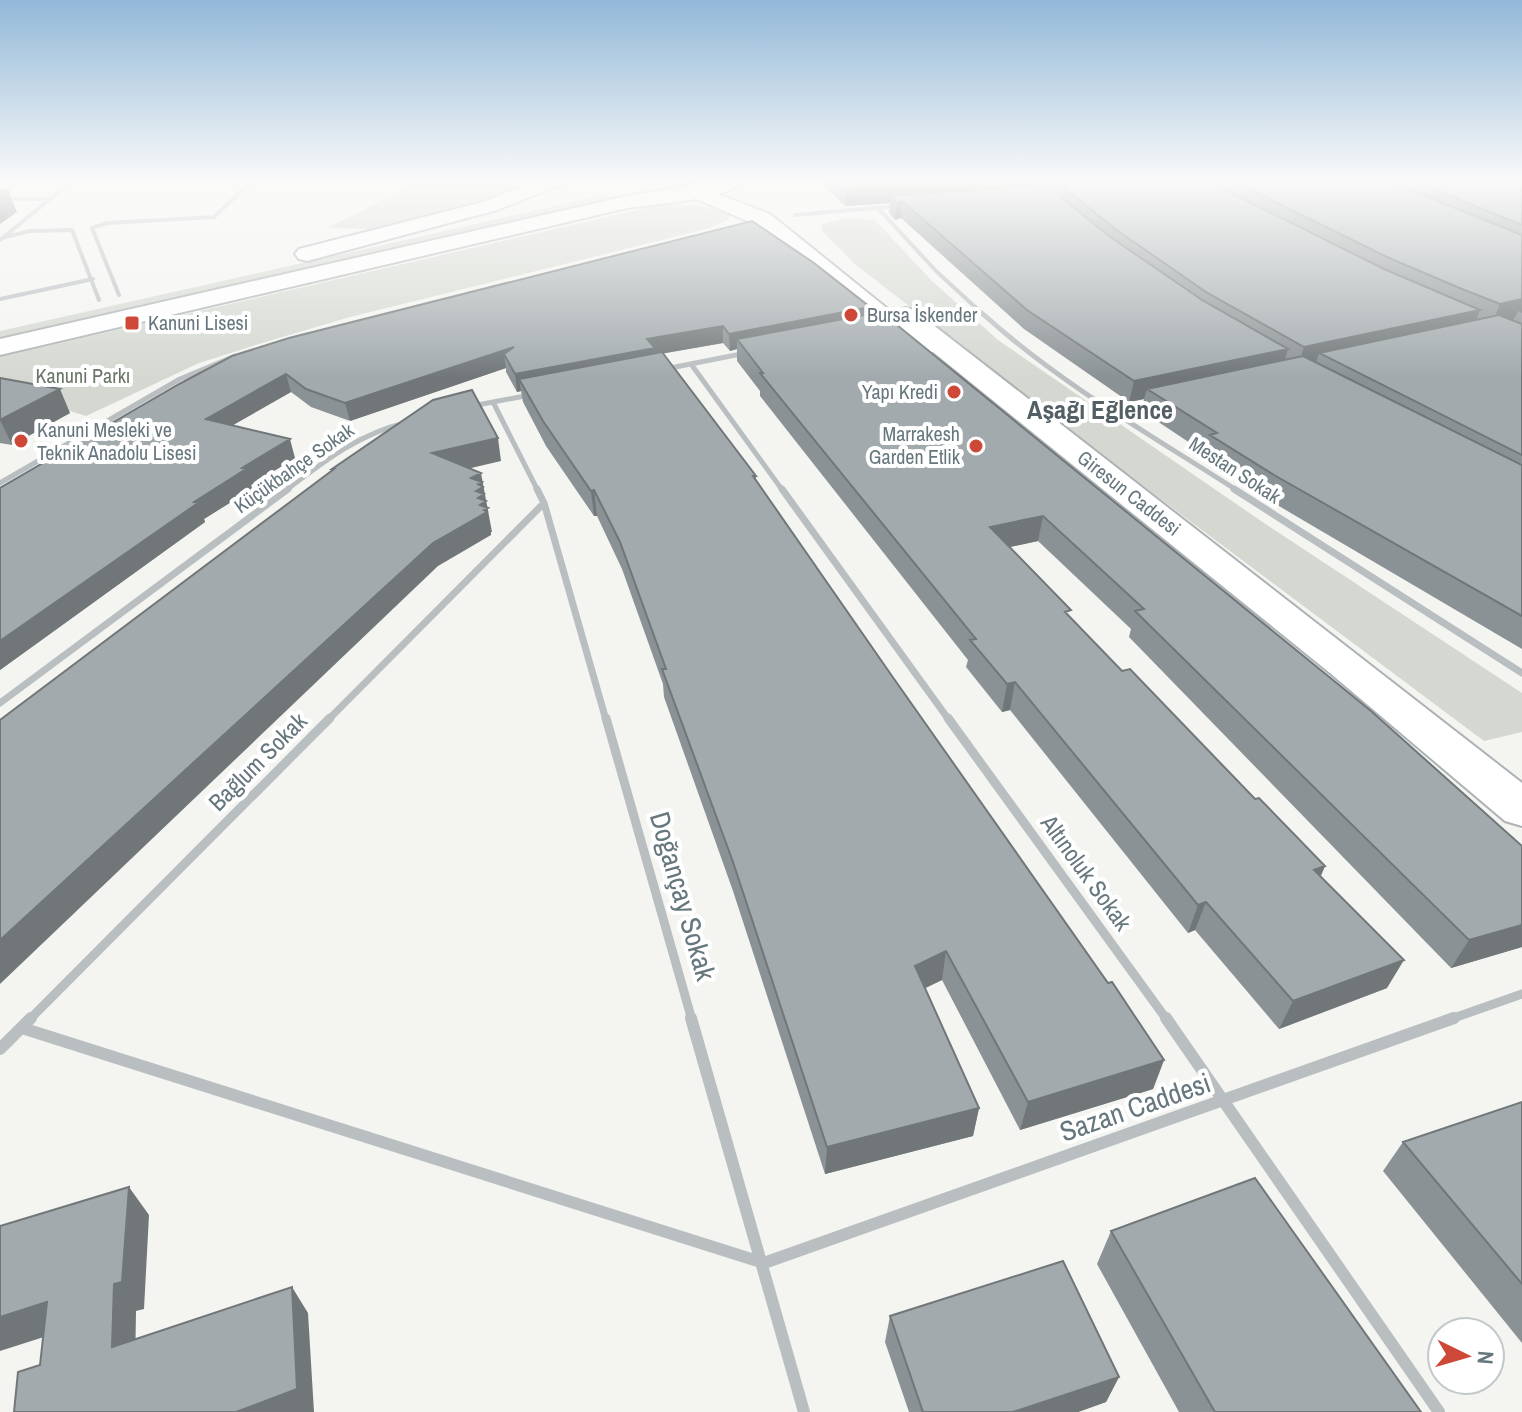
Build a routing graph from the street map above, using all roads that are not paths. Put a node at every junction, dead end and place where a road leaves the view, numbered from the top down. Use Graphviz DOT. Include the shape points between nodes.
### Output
graph roads {
  1 [pos="81,247"];
  2 [pos="96,247"];
  3 [pos="334,247"];
  4 [pos="339,247"];
  5 [pos="429,247"];
  6 [pos="800,247"];
  7 [pos="818,247"];
  8 [pos="914,247"];
  9 [pos="307,254"];
  10 [pos="104,291"];
  11 [pos="0,299"];
  12 [pos="0,321"];
  13 [pos="0,347"];
  14 [pos="245,352"];
  15 [pos="751,352"];
  16 [pos="691,364"];
  17 [pos="660,369"];
  18 [pos="539,393"];
  19 [pos="493,402"];
  20 [pos="1159,402"];
  21 [pos="463,409"];
  22 [pos="1113,411"];
  23 [pos="418,419"];
  24 [pos="0,483"];
  25 [pos="544,503"];
  26 [pos="1522,673"];
  27 [pos="0,703"];
  28 [pos="1466,805"];
  29 [pos="1522,809"];
  30 [pos="1522,994"];
  31 [pos="22,1028"];
  32 [pos="0,1049"];
  33 [pos="1226,1101"];
  34 [pos="764,1263"];
  35 [pos="804,1412"];
  36 [pos="1439,1412"];
  1 -- 10 [label="street"];
  2 -- 10 [label="street"];
  3 -- 9 [label="main road"];
  4 -- 9 [label="main road"];
  5 -- 13 [label="main road"];
  6 -- 28 [label="main road, Giresun Caddesi"];
  7 -- 29 [label="main road, Giresun Caddesi"];
  8 -- 22 [label="street, Mestan Sokak" via="1010,338"];
  9 -- 10 [label="main road"];
  10 -- 11 [label="street"];
  10 -- 12 [label="main road"];
  14 -- 24 [label="street" via="180,379"];
  15 -- 16 [label="street"];
  16 -- 17 [label="street"];
  16 -- 33 [label="street, Altınoluk Sokak"];
  18 -- 19 [label="street"];
  19 -- 21 [label="street"];
  19 -- 25 [label="street, Doğançay Sokak"];
  20 -- 22 [label="street"];
  22 -- 26 [label="street, Mestan Sokak"];
  23 -- 27 [label="street, Küçükbahçe Sokak" via="341,449"];
  25 -- 31 [label="street, Bağlum Sokak"];
  25 -- 34 [label="street, Doğançay Sokak"];
  30 -- 33 [label="street, Sazan Caddesi"];
  31 -- 32 [label="street, Bağlum Sokak"];
  31 -- 34 [label="street"];
  33 -- 34 [label="street, Sazan Caddesi"];
  33 -- 36 [label="street, Altınoluk Sokak"];
  34 -- 35 [label="street, Doğançay Sokak"];
}
